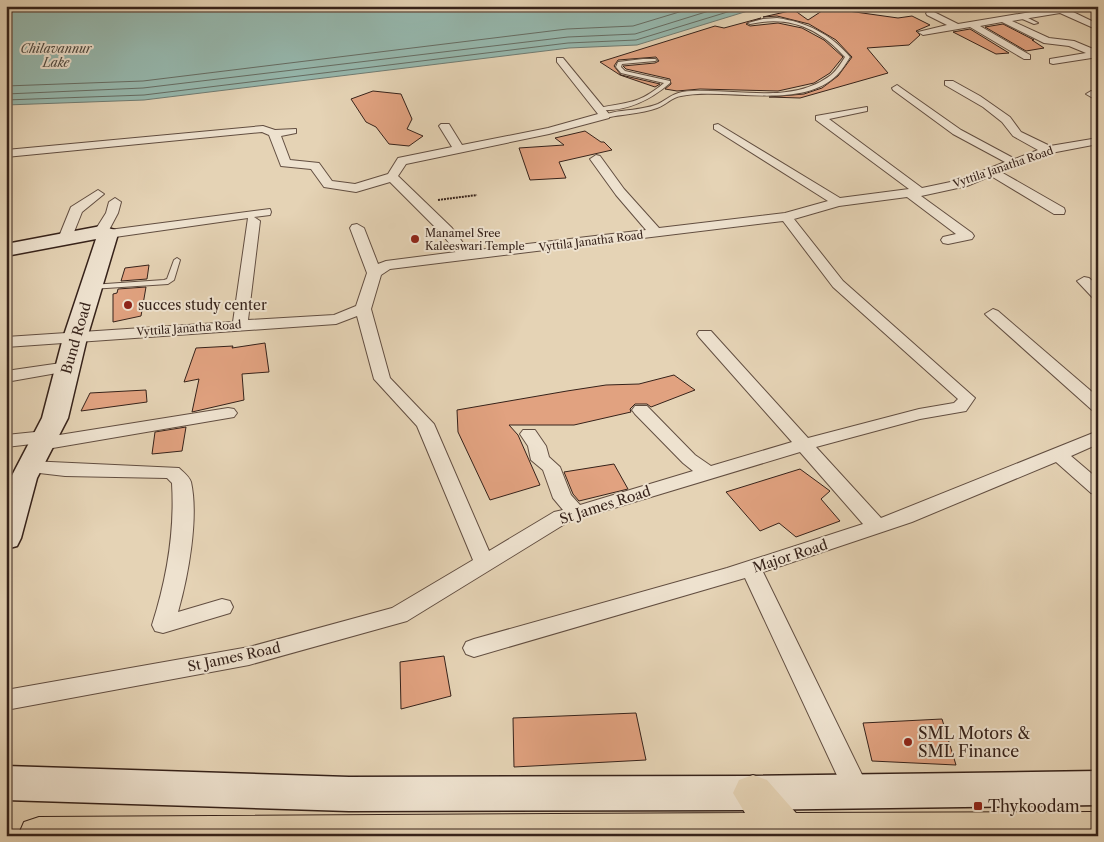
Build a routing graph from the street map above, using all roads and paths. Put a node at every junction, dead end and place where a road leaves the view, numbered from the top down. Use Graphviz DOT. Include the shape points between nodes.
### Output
graph roads {
  1 [pos="1088,6"];
  2 [pos="1061,10"];
  3 [pos="930,13"];
  4 [pos="1022,17"];
  5 [pos="1004,20"];
  6 [pos="750,23"];
  7 [pos="1036,23"];
  8 [pos="972,25"];
  9 [pos="958,27"];
  10 [pos="1098,27"];
  11 [pos="923,32"];
  12 [pos="1027,57"];
  13 [pos="560,60"];
  14 [pos="655,60"];
  15 [pos="1054,61"];
  16 [pos="949,83"];
  17 [pos="897,88"];
  18 [pos="864,109"];
  19 [pos="602,112"];
  20 [pos="445,126"];
  21 [pos="718,127"];
  22 [pos="292,131"];
  23 [pos="274,133"];
  24 [pos="1098,141"];
  25 [pos="458,148"];
  26 [pos="1048,150"];
  27 [pos="6,154"];
  28 [pos="596,159"];
  29 [pos="1015,163"];
  30 [pos="992,172"];
  31 [pos="392,177"];
  32 [pos="915,193"];
  33 [pos="98,194"];
  34 [pos="477,195"];
  35 [pos="115,202"];
  36 [pos="838,202"];
  37 [pos="417,203"];
  38 [pos="1059,211"];
  39 [pos="265,212"];
  40 [pos="786,217"];
  41 [pos="253,221"];
  42 [pos="357,228"];
  43 [pos="105,233"];
  44 [pos="656,233"];
  45 [pos="65,239"];
  46 [pos="948,240"];
  47 [pos="6,250"];
  48 [pos="466,256"];
  49 [pos="177,260"];
  50 [pos="374,273"];
  51 [pos="1084,281"];
  52 [pos="91,287"];
  53 [pos="1098,295"];
  54 [pos="363,309"];
  55 [pos="992,314"];
  56 [pos="240,325"];
  57 [pos="705,334"];
  58 [pos="75,338"];
  59 [pos="6,342"];
  60 [pos="68,367"];
  61 [pos="6,377"];
  62 [pos="1098,406"];
  63 [pos="641,410"];
  64 [pos="228,413"];
  65 [pos="529,434"];
  66 [pos="1098,437"];
  67 [pos="6,441"];
  68 [pos="806,444"];
  69 [pos="1058,454"];
  70 [pos="29,462"];
  71 [pos="708,473"];
  72 [pos="1098,489"];
  73 [pos="576,512"];
  74 [pos="878,527"];
  75 [pos="6,538"];
  76 [pos="486,564"];
  77 [pos="751,568"];
  78 [pos="222,607"];
  79 [pos="474,648"];
  80 [pos="6,700"];
  81 [pos="6,783"];
  82 [pos="1098,788"];
  83 [pos="857,791"];
  84 [pos="752,793"];
  85 [pos="1078,833"];
  86 [pos="787,834"];
  87 [pos="39,836"];
  1 -- 2 [label="street"];
  2 -- 4 [label="street"];
  2 -- 10 [label="street"];
  3 -- 9 [label="street"];
  4 -- 5 [label="street"];
  4 -- 7 [label="lane"];
  5 -- 8 [label="street"];
  5 -- 15 [label="street" via="1047,41 1071,43 1096,54"];
  6 -- 19 [label="lane" via="773,18 800,23 839,46 848,57 830,79 795,92 680,94 660,106"];
  8 -- 9 [label="street"];
  8 -- 12 [label="street"];
  9 -- 11 [label="street"];
  13 -- 19 [label="street"];
  14 -- 19 [label="lane" via="620,63 618,67 623,72 668,82 653,96 637,104"];
  16 -- 26 [label="street" via="968,91 1005,118 1017,134"];
  17 -- 29 [label="street" via="957,132"];
  18 -- 32 [label="street" via="820,118"];
  19 -- 25 [label="street" via="500,142"];
  20 -- 25 [label="street"];
  21 -- 36 [label="street"];
  22 -- 23 [label="street"];
  23 -- 27 [label="street" via="263,129 233,130"];
  23 -- 31 [label="street" via="285,163 315,166 328,184 356,188"];
  24 -- 26 [label="street, Vyttila Janatha Road"];
  25 -- 31 [label="street" via="402,161"];
  26 -- 29 [label="street, Vyttila Janatha Road"];
  28 -- 44 [label="street"];
  29 -- 30 [label="street, Vyttila Janatha Road"];
  30 -- 32 [label="street, Vyttila Janatha Road" via="963,184"];
  30 -- 38 [label="street"];
  31 -- 37 [label="street"];
  32 -- 36 [label="street, Vyttila Janatha Road"];
  32 -- 46 [label="street" via="967,236"];
  33 -- 45 [label="street" via="76,210"];
  34 -- 37 [label="path"];
  35 -- 43 [label="street"];
  36 -- 40 [label="street, Vyttila Janatha Road"];
  37 -- 48 [label="street" via="447,231"];
  39 -- 43 [label="street"];
  40 -- 44 [label="street, Vyttila Janatha Road"];
  40 -- 68 [label="street, St James Road" via="838,284 967,398 960,406"];
  41 -- 56 [label="street"];
  42 -- 50 [label="street"];
  43 -- 45 [label="street"];
  43 -- 52 [label="street, Bund Road"];
  44 -- 48 [label="street, Vyttila Janatha Road"];
  45 -- 47 [label="street"];
  48 -- 50 [label="street, Vyttila Janatha Road" via="386,265"];
  49 -- 52 [label="lane" via="170,280 165,282"];
  50 -- 54 [label="street"];
  51 -- 53 [label="street"];
  52 -- 58 [label="street, Bund Road"];
  54 -- 56 [label="street, Vyttila Janatha Road" via="336,319"];
  54 -- 76 [label="street" via="382,379 425,424"];
  55 -- 62 [label="street"];
  56 -- 58 [label="street, Vyttila Janatha Road"];
  57 -- 68 [label="street"];
  58 -- 59 [label="street, Vyttila Janatha Road"];
  58 -- 60 [label="street, Bund Road"];
  60 -- 61 [label="street"];
  60 -- 70 [label="street, Bund Road" via="55,418"];
  63 -- 71 [label="street" via="690,460"];
  64 -- 70 [label="street"];
  65 -- 73 [label="street" via="538,446 540,460 550,467 563,498"];
  66 -- 69 [label="street, Major Road"];
  67 -- 70 [label="street"];
  68 -- 71 [label="street, St James Road"];
  68 -- 74 [label="street"];
  69 -- 72 [label="street"];
  69 -- 74 [label="street, Major Road"];
  70 -- 75 [label="street, Bund Road"];
  70 -- 78 [label="street" via="85,472 172,472 181,481 183,527 172,594 162,625"];
  71 -- 73 [label="street, St James Road"];
  73 -- 76 [label="street, St James Road" via="561,517"];
  74 -- 77 [label="street, Major Road"];
  76 -- 80 [label="street, St James Road" via="399,616 249,656"];
  77 -- 79 [label="street, Major Road"];
  77 -- 83 [label="street"];
  81 -- 84 [label="street" via="349,794"];
  82 -- 83 [label="street"];
  83 -- 84 [label="street"];
  84 -- 86 [label="highway"];
  85 -- 86 [label="highway"];
  86 -- 87 [label="highway"];
}
